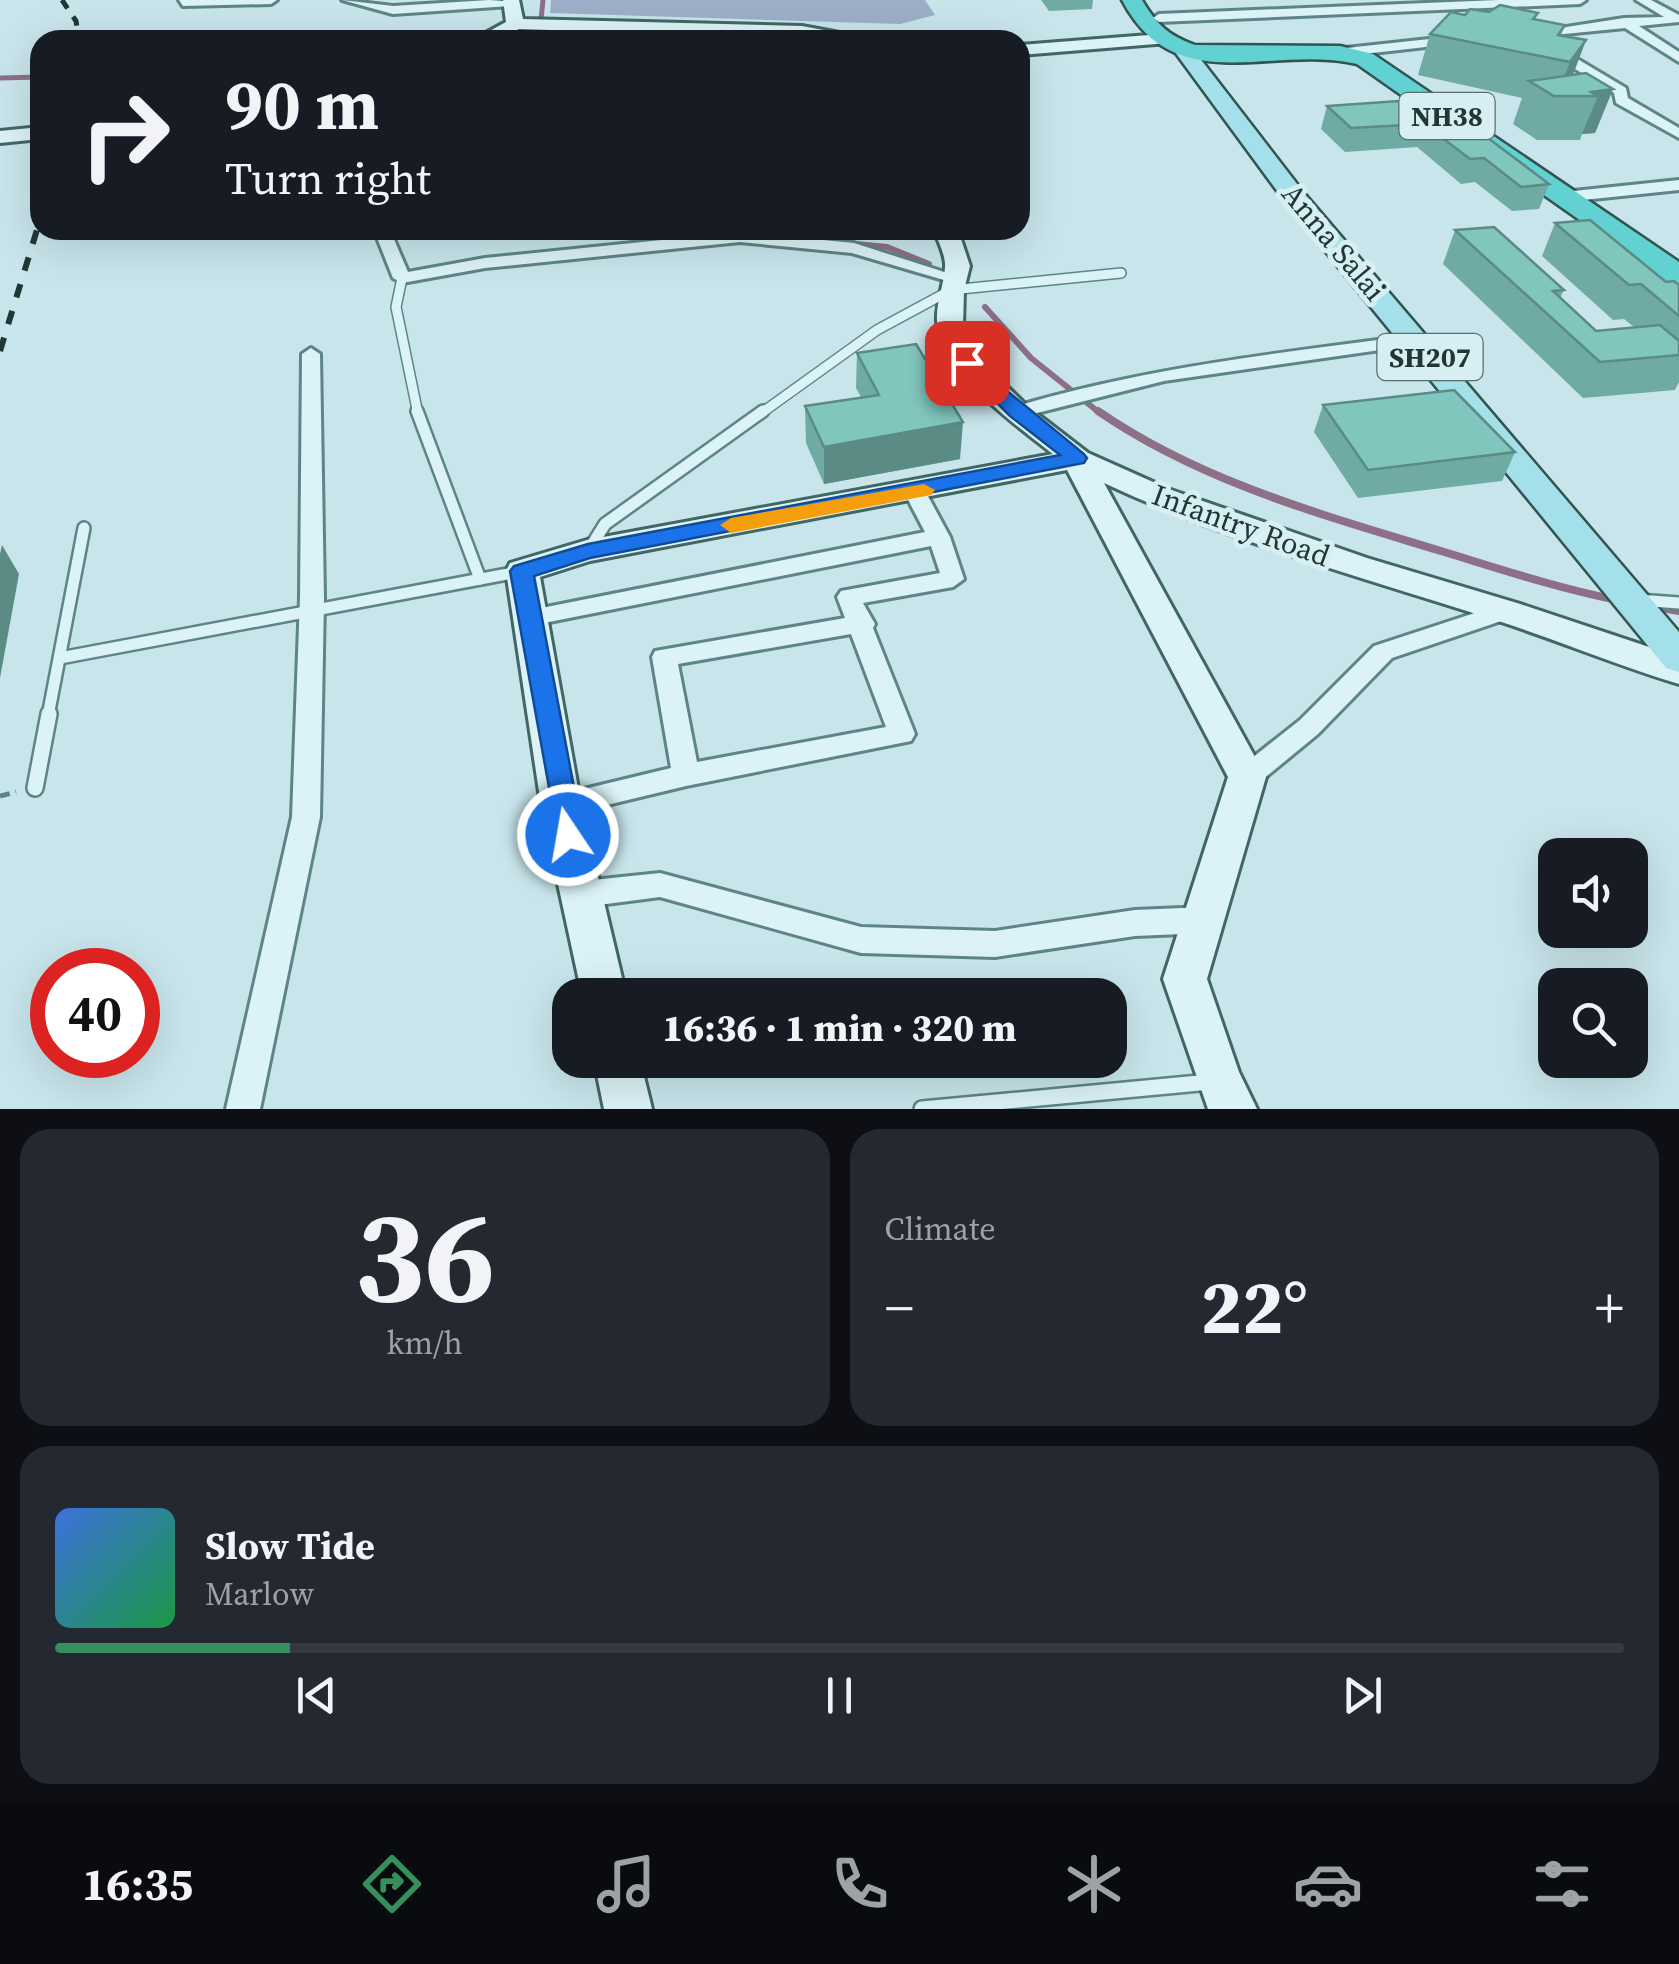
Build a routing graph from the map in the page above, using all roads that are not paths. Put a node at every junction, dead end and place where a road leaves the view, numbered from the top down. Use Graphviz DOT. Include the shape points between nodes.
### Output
graph roads {
  1 [pos="271,0"];
  2 [pos="348,0"];
  3 [pos="1132,0"];
  4 [pos="1580,0"];
  5 [pos="1642,0"];
  6 [pos="511,1"];
  7 [pos="184,2"];
  8 [pos="1484,2"];
  9 [pos="1678,19"];
  10 [pos="1624,22"];
  11 [pos="516,24"];
  12 [pos="1164,27"];
  13 [pos="503,30"];
  14 [pos="761,30"];
  15 [pos="1466,39"];
  16 [pos="1030,48"];
  17 [pos="1346,52"];
  18 [pos="1679,58"];
  19 [pos="30,133"];
  20 [pos="1679,134"];
  21 [pos="0,137"];
  22 [pos="1679,185"];
  23 [pos="1564,197"];
  24 [pos="386,240"];
  25 [pos="711,240"];
  26 [pos="771,240"];
  27 [pos="949,240"];
  28 [pos="1121,273"];
  29 [pos="1679,276"];
  30 [pos="402,278"];
  31 [pos="952,284"];
  32 [pos="1416,340"];
  33 [pos="311,354"];
  34 [pos="1017,412"];
  35 [pos="1077,458"];
  36 [pos="915,492"];
  37 [pos="84,528"];
  38 [pos="939,538"];
  39 [pos="588,551"];
  40 [pos="522,571"];
  41 [pos="480,579"];
  42 [pos="1630,600"];
  43 [pos="1679,602"];
  44 [pos="1505,610"];
  45 [pos="310,611"];
  46 [pos="529,618"];
  47 [pos="862,624"];
  48 [pos="60,658"];
  49 [pos="1679,658"];
  50 [pos="1679,671"];
  51 [pos="686,775"];
  52 [pos="1247,777"];
  53 [pos="35,788"];
  54 [pos="562,805"];
  55 [pos="582,894"];
  56 [pos="1206,920"];
  57 [pos="600,978"];
  58 [pos="621,1078"];
  59 [pos="1226,1095"];
  60 [pos="243,1109"];
  61 [pos="628,1109"];
  62 [pos="922,1109"];
  1 -- 7 [label="street"];
  2 -- 6 [label="street" via="393,10"];
  3 -- 12 [label="highway, Anna Salai" via="1149,30"];
  4 -- 8 [label="street"];
  5 -- 9 [label="street"];
  6 -- 11 [label="street"];
  8 -- 12 [label="street"];
  9 -- 10 [label="street"];
  10 -- 18 [label="street"];
  10 -- 20 [label="street" via="1526,34"];
  11 -- 13 [label="street"];
  11 -- 14 [label="street"];
  12 -- 16 [label="street"];
  12 -- 17 [label="highway, NH38"];
  12 -- 32 [label="main road, Anna Salai / SH207" via="1295,198"];
  15 -- 17 [label="street"];
  17 -- 23 [label="highway, NH38"];
  19 -- 21 [label="street"];
  22 -- 23 [label="street"];
  23 -- 29 [label="highway, NH38"];
  24 -- 30 [label="street"];
  25 -- 30 [label="street"];
  26 -- 31 [label="street" via="854,248"];
  27 -- 31 [label="street, Infantry Road" via="958,266"];
  28 -- 31 [label="lane"];
  30 -- 41 [label="lane" via="396,307 418,411"];
  31 -- 34 [label="street, Infantry Road" via="950,326 967,363"];
  31 -- 39 [label="lane" via="605,524"];
  32 -- 34 [label="street" via="1076,392"];
  32 -- 42 [label="main road, Anna Salai / SH207"];
  33 -- 45 [label="street"];
  34 -- 35 [label="street, Infantry Road"];
  35 -- 36 [label="street"];
  35 -- 44 [label="street, Infantry Road" via="1160,497"];
  35 -- 52 [label="street" via="1102,514 1217,709"];
  36 -- 38 [label="street"];
  36 -- 39 [label="street"];
  37 -- 48 [label="lane"];
  38 -- 46 [label="street"];
  38 -- 47 [label="street" via="954,579 849,596"];
  39 -- 40 [label="street"];
  40 -- 41 [label="lane"];
  40 -- 46 [label="street"];
  41 -- 45 [label="lane"];
  42 -- 43 [label="lane"];
  42 -- 49 [label="main road, Anna Salai / SH207"];
  44 -- 50 [label="street, Infantry Road"];
  44 -- 52 [label="street" via="1383,652 1309,727"];
  45 -- 48 [label="lane"];
  45 -- 60 [label="street" via="306,817"];
  46 -- 54 [label="street"];
  47 -- 51 [label="street" via="664,657"];
  47 -- 51 [label="street" via="902,734"];
  48 -- 53 [label="lane"];
  51 -- 54 [label="street"];
  52 -- 56 [label="street"];
  54 -- 55 [label="street"];
  55 -- 56 [label="street" via="660,885 861,940 995,944"];
  55 -- 57 [label="street"];
  56 -- 59 [label="street" via="1185,980"];
  58 -- 61 [label="street"];
  59 -- 62 [label="lane"];
}
